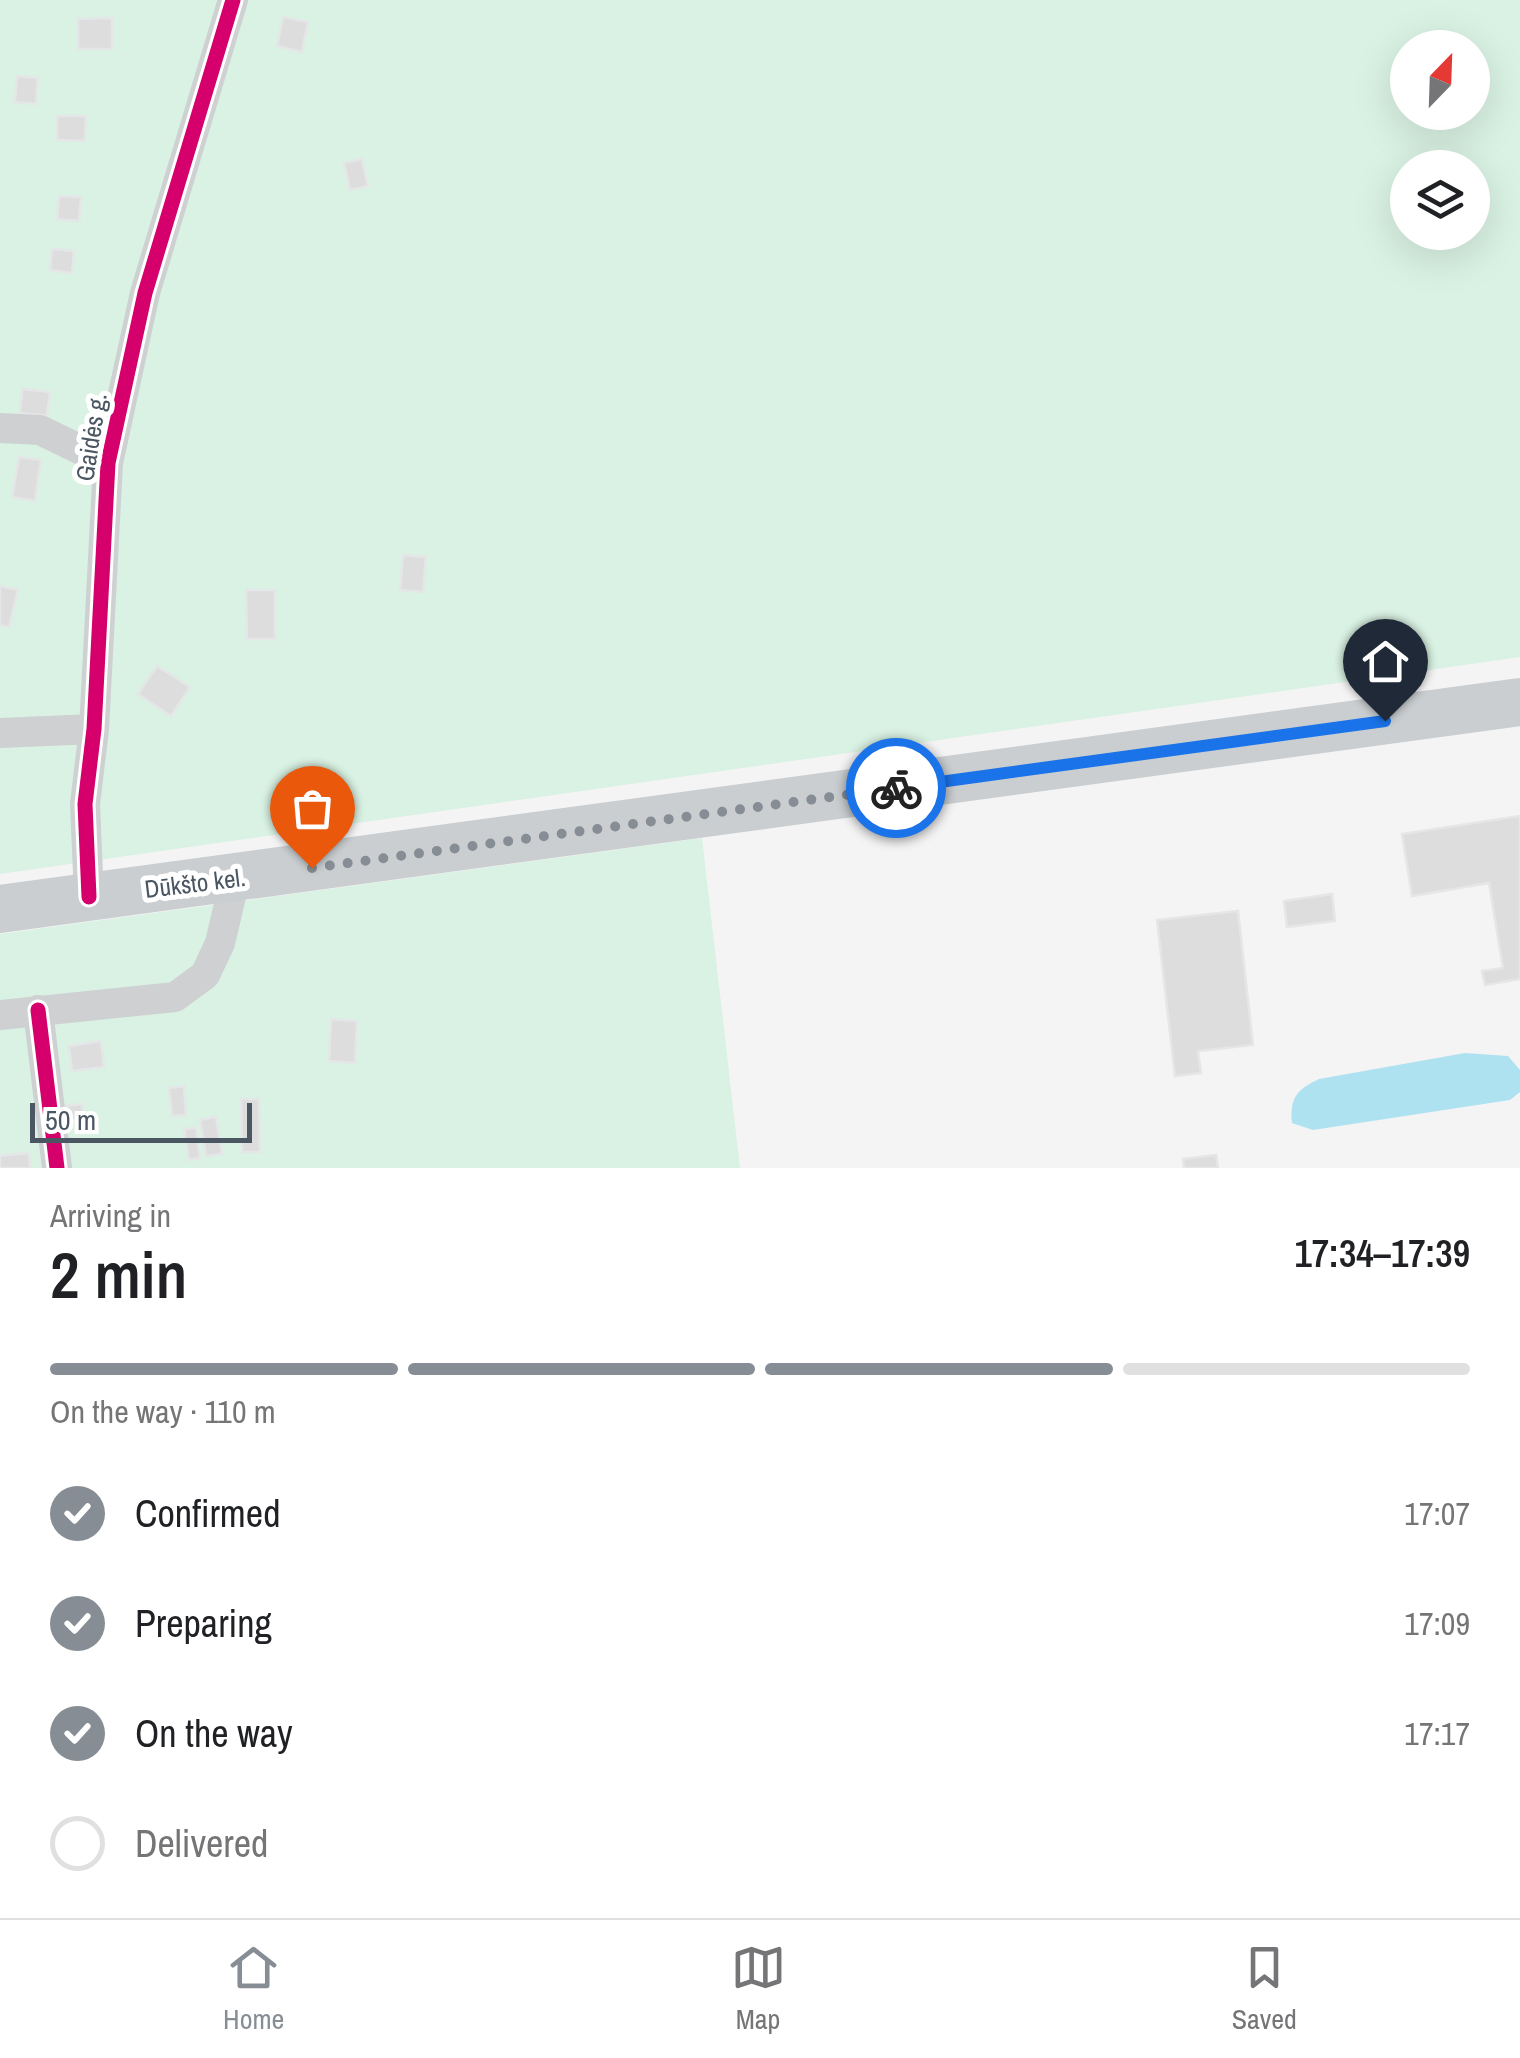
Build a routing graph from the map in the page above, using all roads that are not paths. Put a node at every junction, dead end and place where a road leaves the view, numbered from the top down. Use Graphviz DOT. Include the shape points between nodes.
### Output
graph roads {
  1 [pos="232,0"];
  2 [pos="0,428"];
  3 [pos="108,463"];
  4 [pos="1520,702"];
  5 [pos="94,729"];
  6 [pos="0,733"];
  7 [pos="235,879"];
  8 [pos="89,896"];
  9 [pos="0,909"];
  10 [pos="38,1010"];
  11 [pos="0,1015"];
  12 [pos="57,1168"];
  1 -- 3 [label="street, Gaidės g." via="145,293"];
  2 -- 3 [label="street" via="40,430"];
  3 -- 5 [label="street, Gaidės g."];
  4 -- 7 [label="main road, Dūkšto kel."];
  5 -- 6 [label="street"];
  5 -- 8 [label="street, Gaidės g." via="85,804"];
  7 -- 8 [label="main road, Dūkšto kel."];
  7 -- 10 [label="street" via="220,943 204,975 175,997"];
  8 -- 9 [label="main road, Dūkšto kel."];
  10 -- 11 [label="street"];
  10 -- 12 [label="street"];
}
